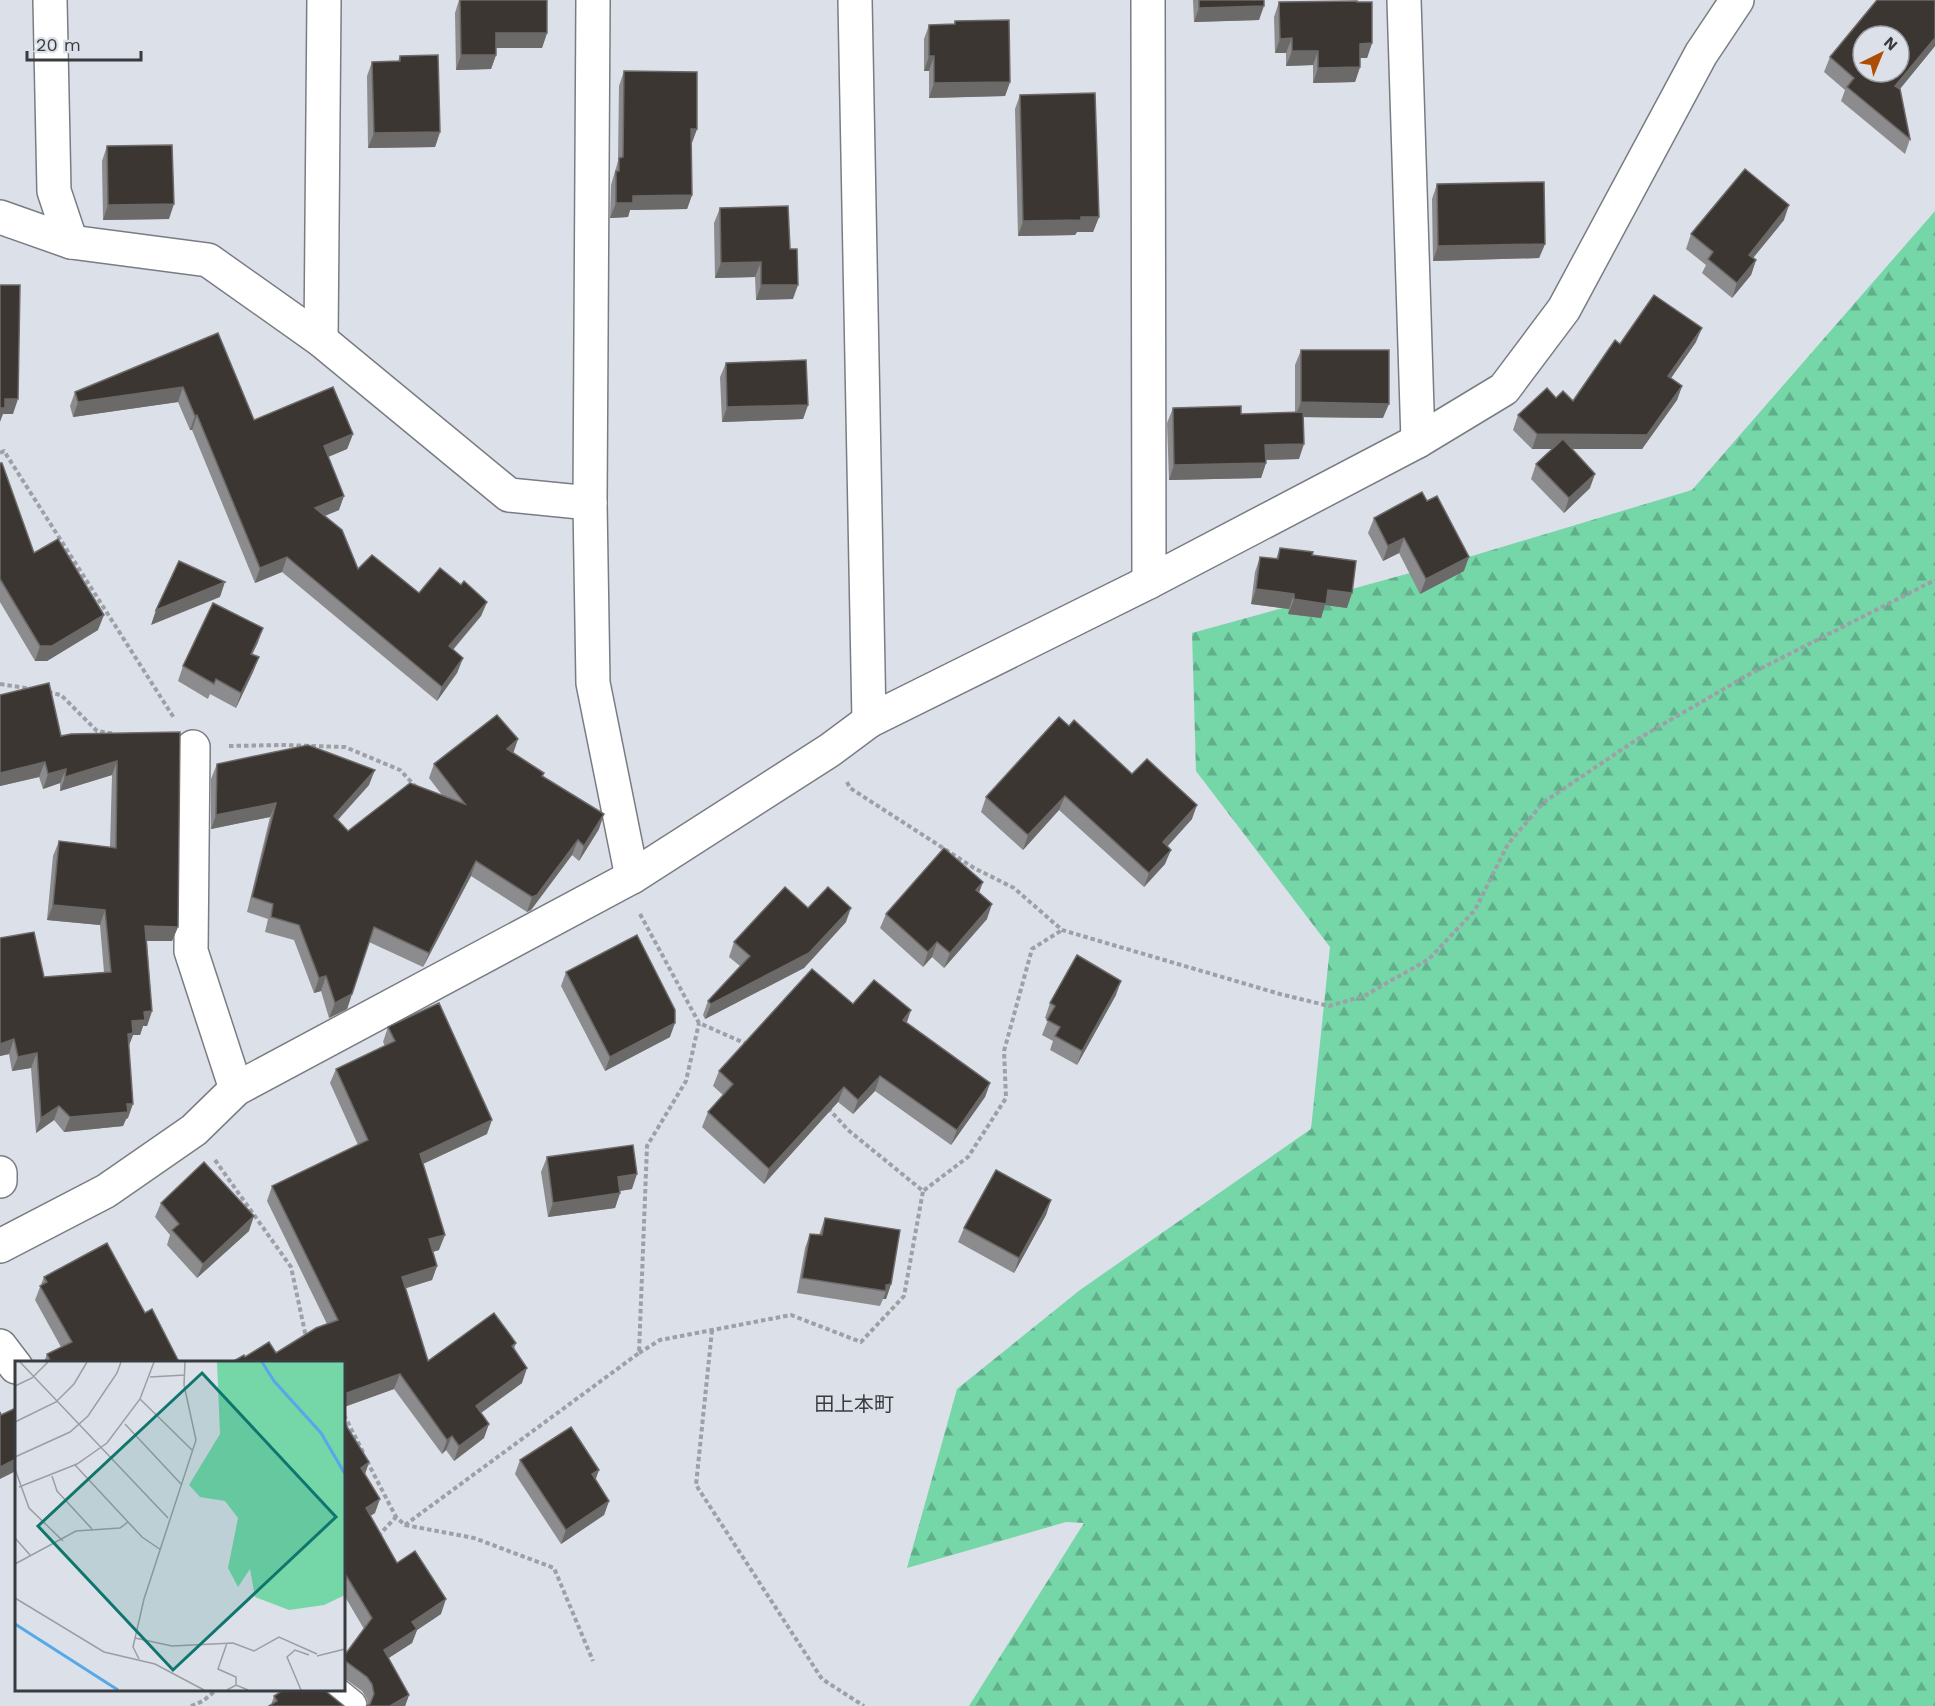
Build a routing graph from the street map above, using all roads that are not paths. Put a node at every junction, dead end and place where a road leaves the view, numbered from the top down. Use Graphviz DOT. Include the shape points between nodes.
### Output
graph roads {
  1 [pos="50,0"];
  2 [pos="324,0"];
  3 [pos="593,0"];
  4 [pos="855,0"];
  5 [pos="1149,0"];
  6 [pos="1404,0"];
  7 [pos="1737,0"];
  8 [pos="0,217"];
  9 [pos="71,242"];
  10 [pos="321,340"];
  11 [pos="1418,441"];
  12 [pos="591,503"];
  13 [pos="1149,582"];
  14 [pos="869,721"];
  15 [pos="193,747"];
  16 [pos="632,877"];
  17 [pos="236,1089"];
  18 [pos="0,1173"];
  19 [pos="0,1181"];
  20 [pos="0,1246"];
  21 [pos="0,1346"];
  22 [pos="15,1366"];
  23 [pos="332,1691"];
  24 [pos="350,1706"];
  1 -- 9 [label="street" via="54,192"];
  2 -- 10 [label="street"];
  3 -- 12 [label="street"];
  4 -- 14 [label="street"];
  5 -- 13 [label="street"];
  6 -- 11 [label="street"];
  7 -- 11 [label="street" via="1701,54 1564,309 1504,389"];
  8 -- 9 [label="street"];
  9 -- 10 [label="street" via="208,260"];
  10 -- 12 [label="street" via="509,495"];
  11 -- 13 [label="street"];
  12 -- 16 [label="street" via="593,683"];
  13 -- 14 [label="street"];
  14 -- 16 [label="street"];
  15 -- 17 [label="street" via="191,951"];
  16 -- 17 [label="street"];
  17 -- 20 [label="street" via="194,1130 106,1191"];
  18 -- 19 [label="street"];
  21 -- 22 [label="street"];
  23 -- 24 [label="street"];
}
